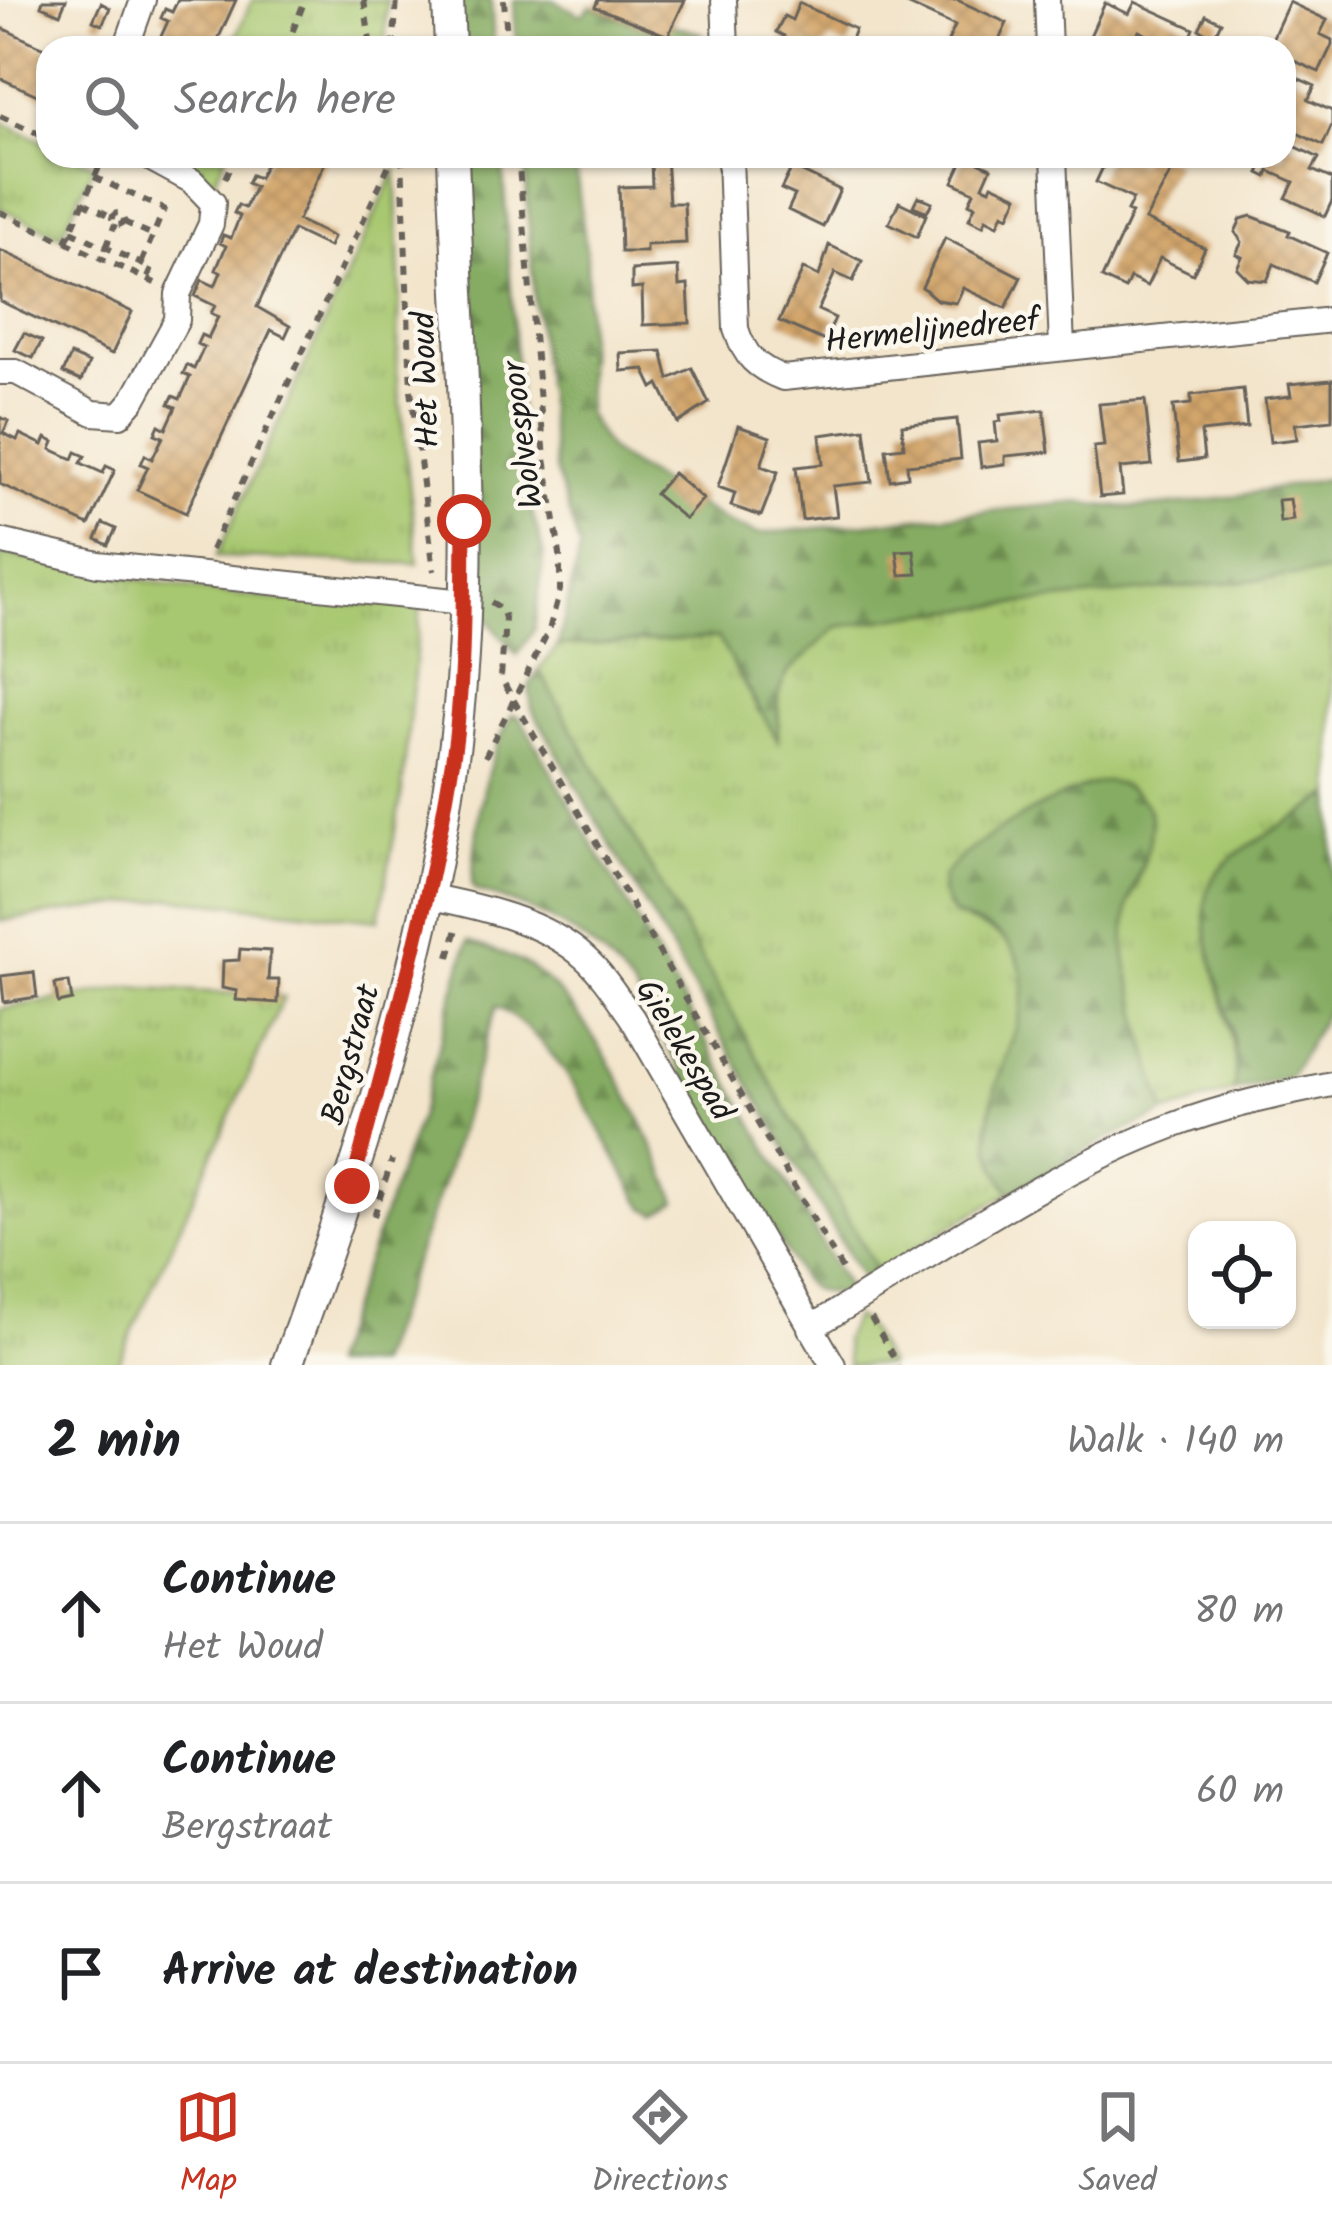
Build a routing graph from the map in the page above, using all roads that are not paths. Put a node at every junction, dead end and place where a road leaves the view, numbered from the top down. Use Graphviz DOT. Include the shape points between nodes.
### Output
graph roads {
  1 [pos="448,0"];
  2 [pos="724,0"];
  3 [pos="1047,0"];
  4 [pos="136,3"];
  5 [pos="129,36"];
  6 [pos="450,36"];
  7 [pos="726,36"];
  8 [pos="1048,36"];
  9 [pos="168,168"];
  10 [pos="453,168"];
  11 [pos="730,168"];
  12 [pos="1054,168"];
  13 [pos="1332,320"];
  14 [pos="1062,348"];
  15 [pos="0,372"];
  16 [pos="0,541"];
  17 [pos="450,599"];
  18 [pos="426,896"];
  19 [pos="1332,1084"];
  20 [pos="810,1328"];
  21 [pos="287,1365"];
  22 [pos="833,1365"];
  1 -- 6 [label="street"];
  2 -- 7 [label="street"];
  3 -- 8 [label="street"];
  4 -- 5 [label="street"];
  9 -- 15 [label="street" via="213,203 211,224 178,294 177,320 134,400 120,415 94,413 16,372"];
  10 -- 17 [label="street, Het Woud"];
  11 -- 14 [label="street, Hermelijnedreef" via="736,329 756,367 783,378"];
  12 -- 14 [label="street"];
  13 -- 14 [label="street, Hermelijnedreef"];
  16 -- 17 [label="street" via="98,564"];
  17 -- 18 [label="street, Het Woud" via="451,773"];
  18 -- 20 [label="street, Gielekespad" via="550,934 606,980"];
  18 -- 21 [label="street, Bergstraat" via="352,1186"];
  19 -- 20 [label="street" via="1168,1127 997,1214"];
  20 -- 22 [label="street, Gielekespad"];
}
